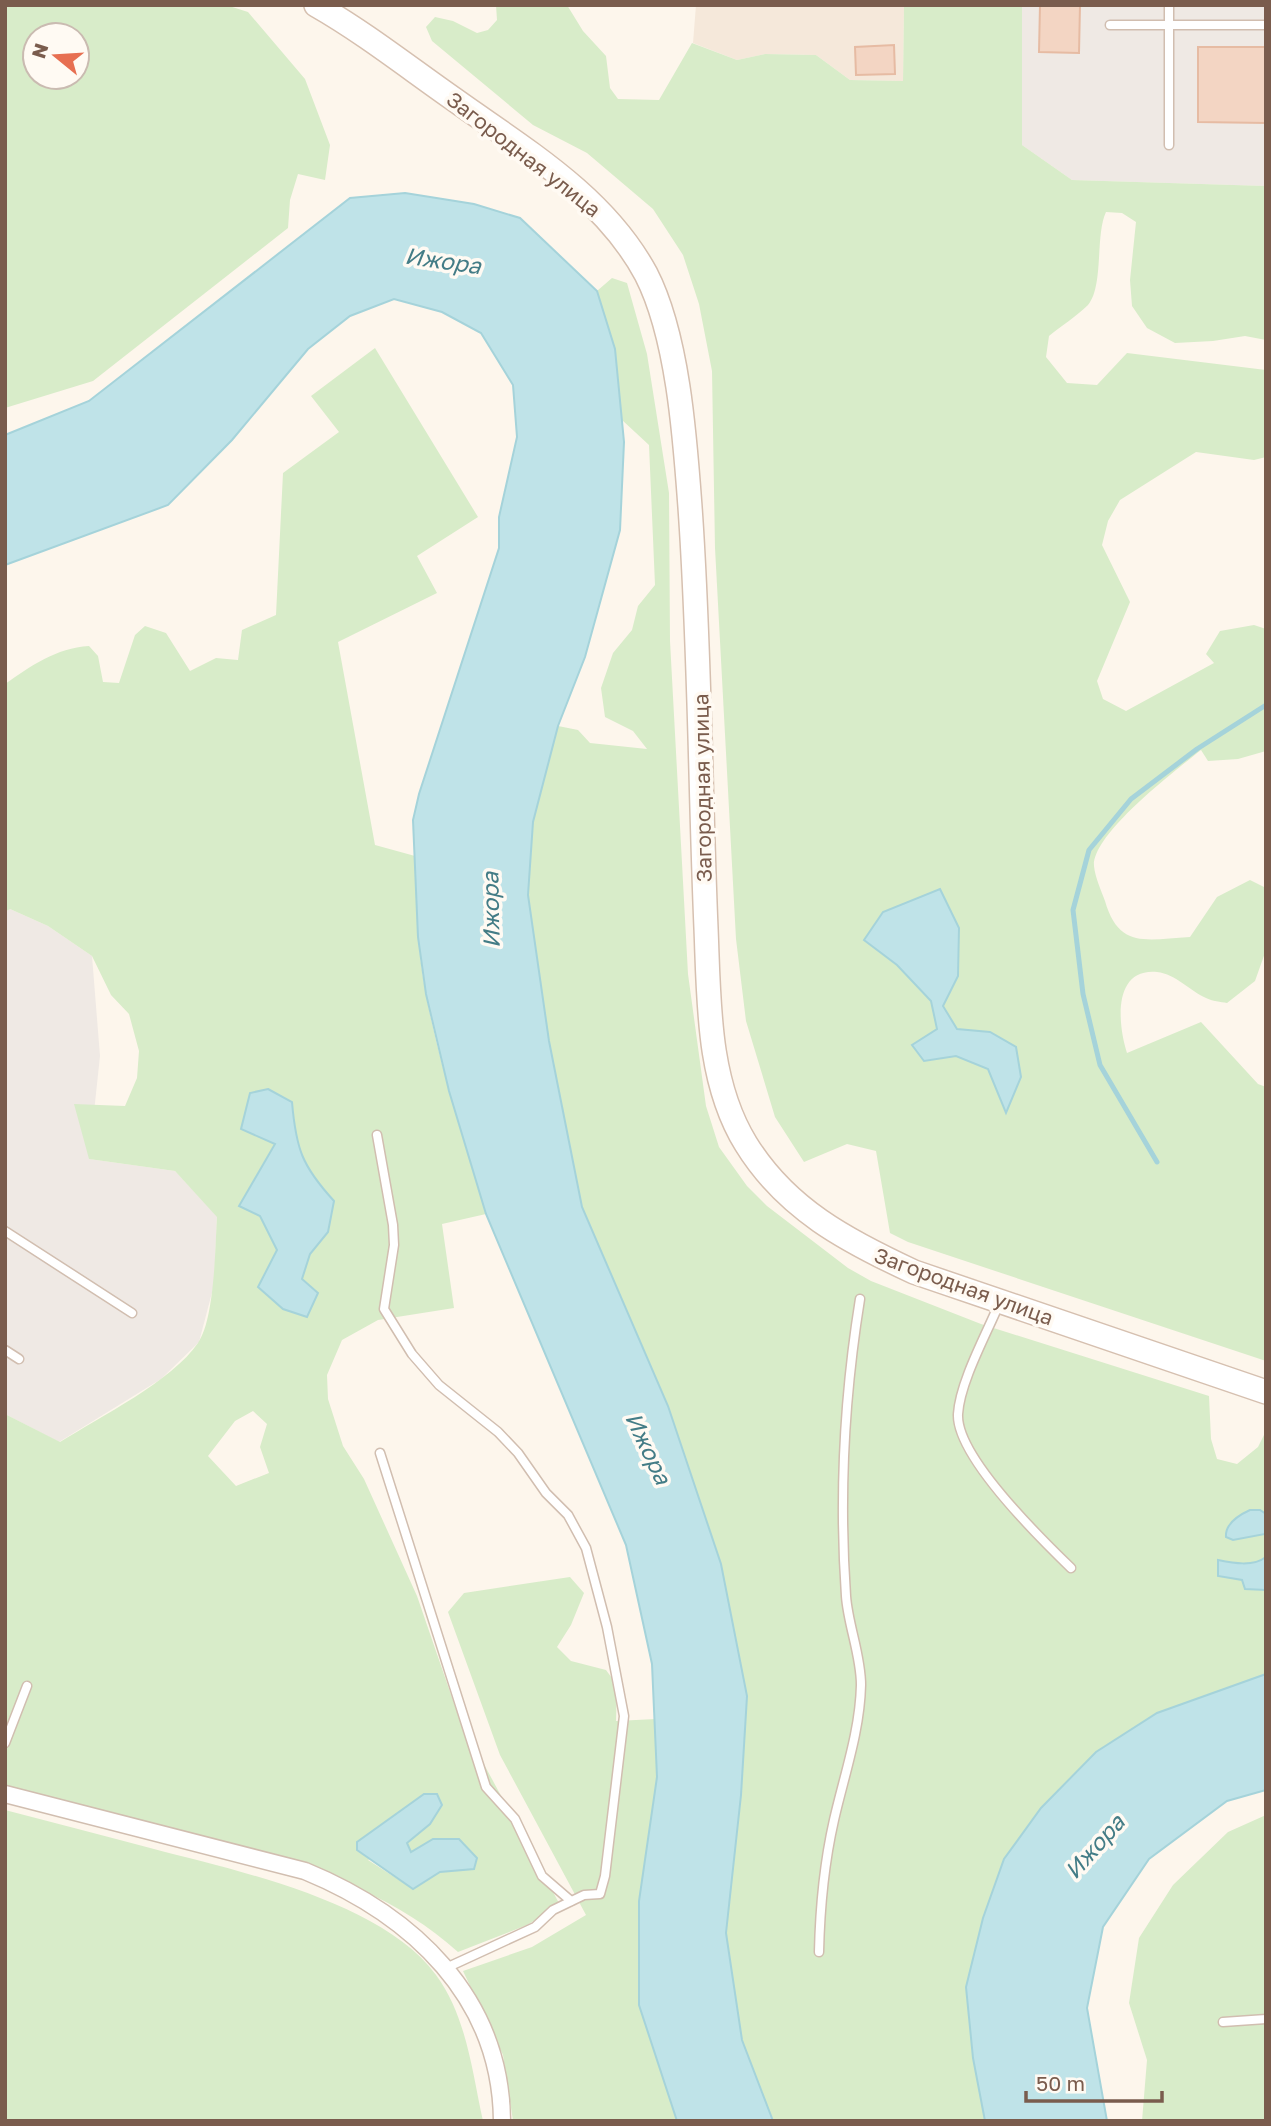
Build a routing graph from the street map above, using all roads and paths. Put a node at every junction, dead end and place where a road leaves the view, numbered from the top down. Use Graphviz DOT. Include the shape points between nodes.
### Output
graph roads {
  1 [pos="316,5"];
  2 [pos="1169,5"];
  3 [pos="1110,25"];
  4 [pos="1169,25"];
  5 [pos="1266,25"];
  6 [pos="1169,145"];
  7 [pos="377,1135"];
  8 [pos="5,1231"];
  9 [pos="860,1299"];
  10 [pos="1000,1301"];
  11 [pos="132,1313"];
  12 [pos="5,1350"];
  13 [pos="19,1359"];
  14 [pos="1266,1392"];
  15 [pos="380,1453"];
  16 [pos="1071,1568"];
  17 [pos="27,1686"];
  18 [pos="5,1743"];
  19 [pos="5,1794"];
  20 [pos="571,1902"];
  21 [pos="819,1952"];
  22 [pos="446,1968"];
  23 [pos="1266,2020"];
  24 [pos="1223,2022"];
  25 [pos="502,2121"];
  1 -- 10 [label="main road, Загородная улица" via="582,194 620,233 646,274 674,368 687,453 698,602 707,951 716,1062 730,1114 774,1182 814,1220 914,1272"];
  2 -- 4 [label="lane"];
  3 -- 4 [label="lane"];
  4 -- 5 [label="lane"];
  4 -- 6 [label="lane"];
  7 -- 20 [label="lane" via="394,1245 384,1309 412,1354 439,1385 498,1432 568,1515 586,1548 607,1627 624,1716 606,1876 600,1894"];
  8 -- 11 [label="lane"];
  9 -- 21 [label="lane" via="845,1408 843,1537 846,1600 861,1683 856,1729 820,1895"];
  10 -- 14 [label="main road, Загородная улица"];
  10 -- 16 [label="lane" via="958,1417 975,1458 1023,1522"];
  12 -- 13 [label="lane"];
  15 -- 20 [label="lane" via="486,1787 515,1819 542,1876"];
  17 -- 18 [label="lane"];
  19 -- 22 [label="street" via="305,1871 385,1914 424,1943"];
  20 -- 22 [label="lane" via="553,1910 535,1927"];
  22 -- 25 [label="street" via="484,2031"];
  23 -- 24 [label="lane"];
}
